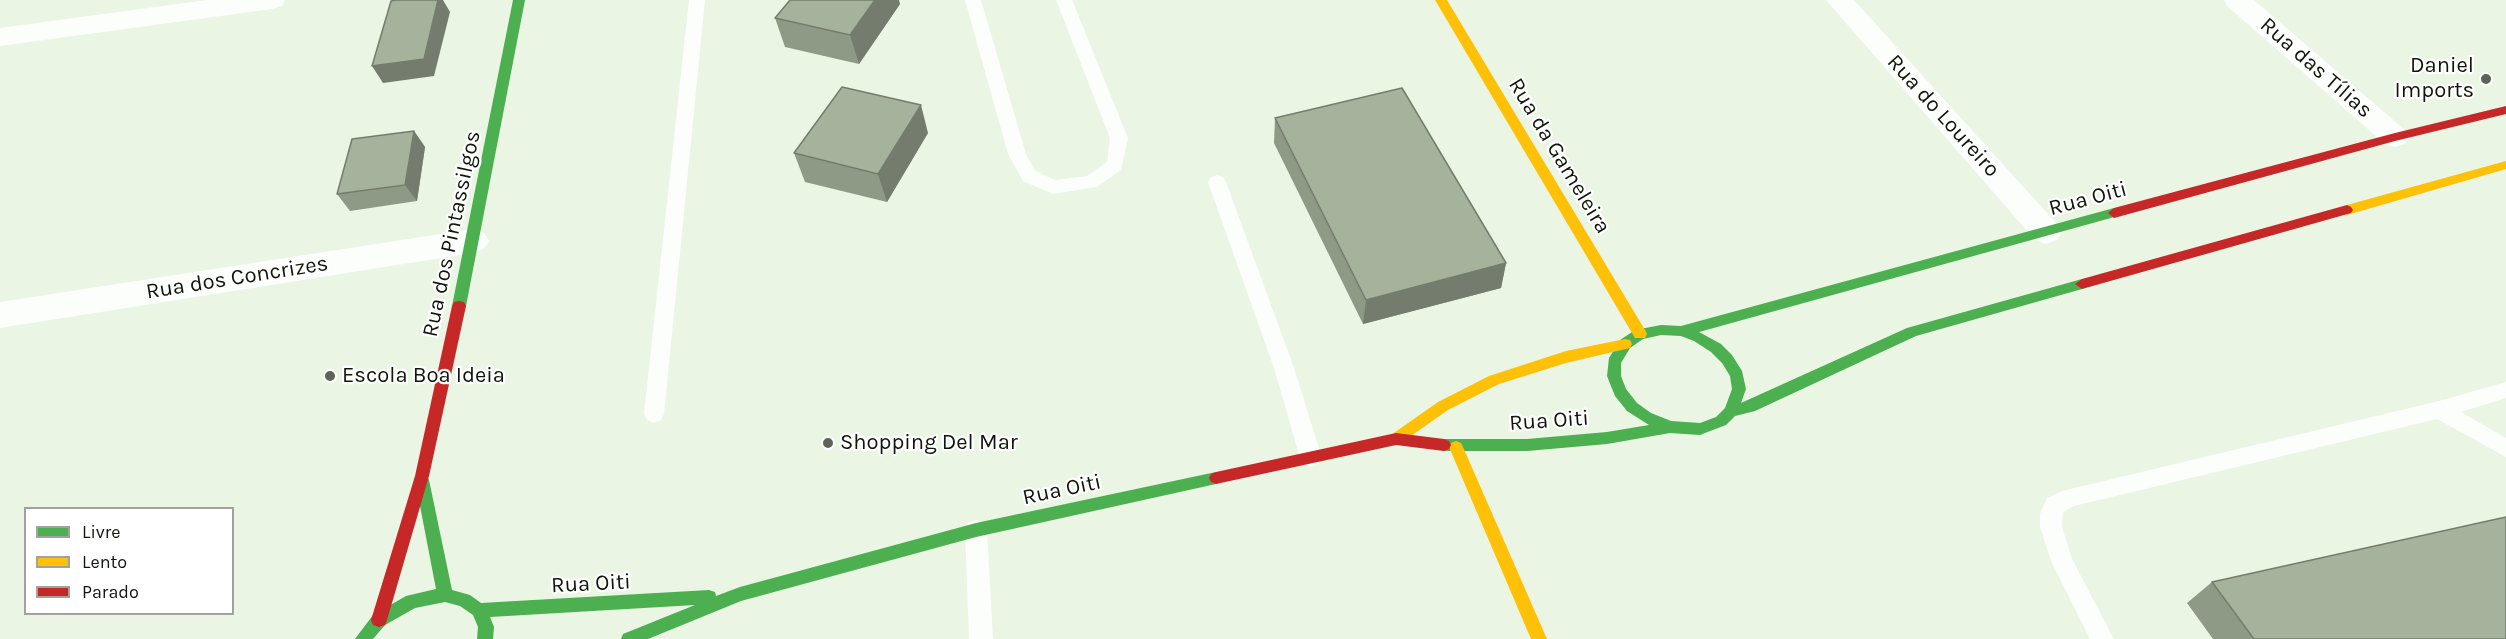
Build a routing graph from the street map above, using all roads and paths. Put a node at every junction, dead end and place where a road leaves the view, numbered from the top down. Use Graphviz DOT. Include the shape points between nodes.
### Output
graph roads {
  1 [pos="272,0"];
  2 [pos="519,0"];
  3 [pos="697,0"];
  4 [pos="973,0"];
  5 [pos="1064,0"];
  6 [pos="1442,0"];
  7 [pos="1839,0"];
  8 [pos="2237,0"];
  9 [pos="0,37"];
  10 [pos="2506,110"];
  11 [pos="2395,136"];
  12 [pos="2506,165"];
  13 [pos="1217,182"];
  14 [pos="2046,232"];
  15 [pos="474,241"];
  16 [pos="0,315"];
  17 [pos="1681,331"];
  18 [pos="1640,334"];
  19 [pos="1625,344"];
  20 [pos="2506,390"];
  21 [pos="2439,410"];
  22 [pos="1731,411"];
  23 [pos="654,414"];
  24 [pos="1670,427"];
  25 [pos="1396,439"];
  26 [pos="1456,447"];
  27 [pos="2506,448"];
  28 [pos="1311,458"];
  29 [pos="422,476"];
  30 [pos="976,530"];
  31 [pos="740,594"];
  32 [pos="445,595"];
  33 [pos="479,610"];
  34 [pos="379,620"];
  35 [pos="363,639"];
  36 [pos="485,639"];
  37 [pos="629,639"];
  38 [pos="981,639"];
  39 [pos="1539,639"];
  40 [pos="2102,639"];
  1 -- 9 [label="street"];
  2 -- 15 [label="main road, Rua dos Pintassilgos"];
  3 -- 23 [label="lane"];
  4 -- 5 [label="lane" via="1017,154 1029,177 1053,187 1091,182 1115,165 1119,138"];
  6 -- 18 [label="main road, Rua da Gameleira"];
  7 -- 14 [label="street, Rua do Loureiro"];
  8 -- 11 [label="street, Rua das Tílias"];
  10 -- 11 [label="main road, Rua Oiti"];
  11 -- 14 [label="main road, Rua Oiti"];
  12 -- 22 [label="main road" via="1912,332 1750,407"];
  13 -- 28 [label="lane" via="1284,368"];
  14 -- 17 [label="main road, Rua Oiti"];
  15 -- 16 [label="street, Rua dos Concrizes"];
  15 -- 29 [label="main road, Rua dos Pintassilgos"];
  17 -- 18 [label="main road"];
  17 -- 22 [label="main road" via="1716,348 1737,375 1739,389"];
  18 -- 19 [label="main road"];
  19 -- 24 [label="main road" via="1614,362 1620,392 1646,417"];
  19 -- 25 [label="main road, Rua Oiti" via="1566,357 1494,380 1443,406"];
  20 -- 21 [label="lane"];
  21 -- 27 [label="lane"];
  21 -- 40 [label="lane" via="2070,498 2055,505 2050,514 2051,527 2062,561"];
  22 -- 24 [label="main road" via="1721,421 1700,429"];
  24 -- 26 [label="main road, Rua Oiti" via="1607,438"];
  25 -- 26 [label="main road, Rua Oiti"];
  25 -- 28 [label="main road, Rua Oiti"];
  26 -- 39 [label="main road"];
  28 -- 30 [label="main road, Rua Oiti"];
  29 -- 32 [label="main road, Rua dos Pintassilgos"];
  29 -- 34 [label="main road, Rua dos Pintassilgos"];
  30 -- 31 [label="main road, Rua Oiti"];
  30 -- 38 [label="lane"];
  31 -- 33 [label="main road, Rua Oiti"];
  31 -- 37 [label="main road, Rua Oiti"];
  32 -- 33 [label="main road" via="464,600"];
  32 -- 34 [label="main road" via="412,601"];
  33 -- 36 [label="main road" via="486,627"];
  34 -- 35 [label="main road"];
}
